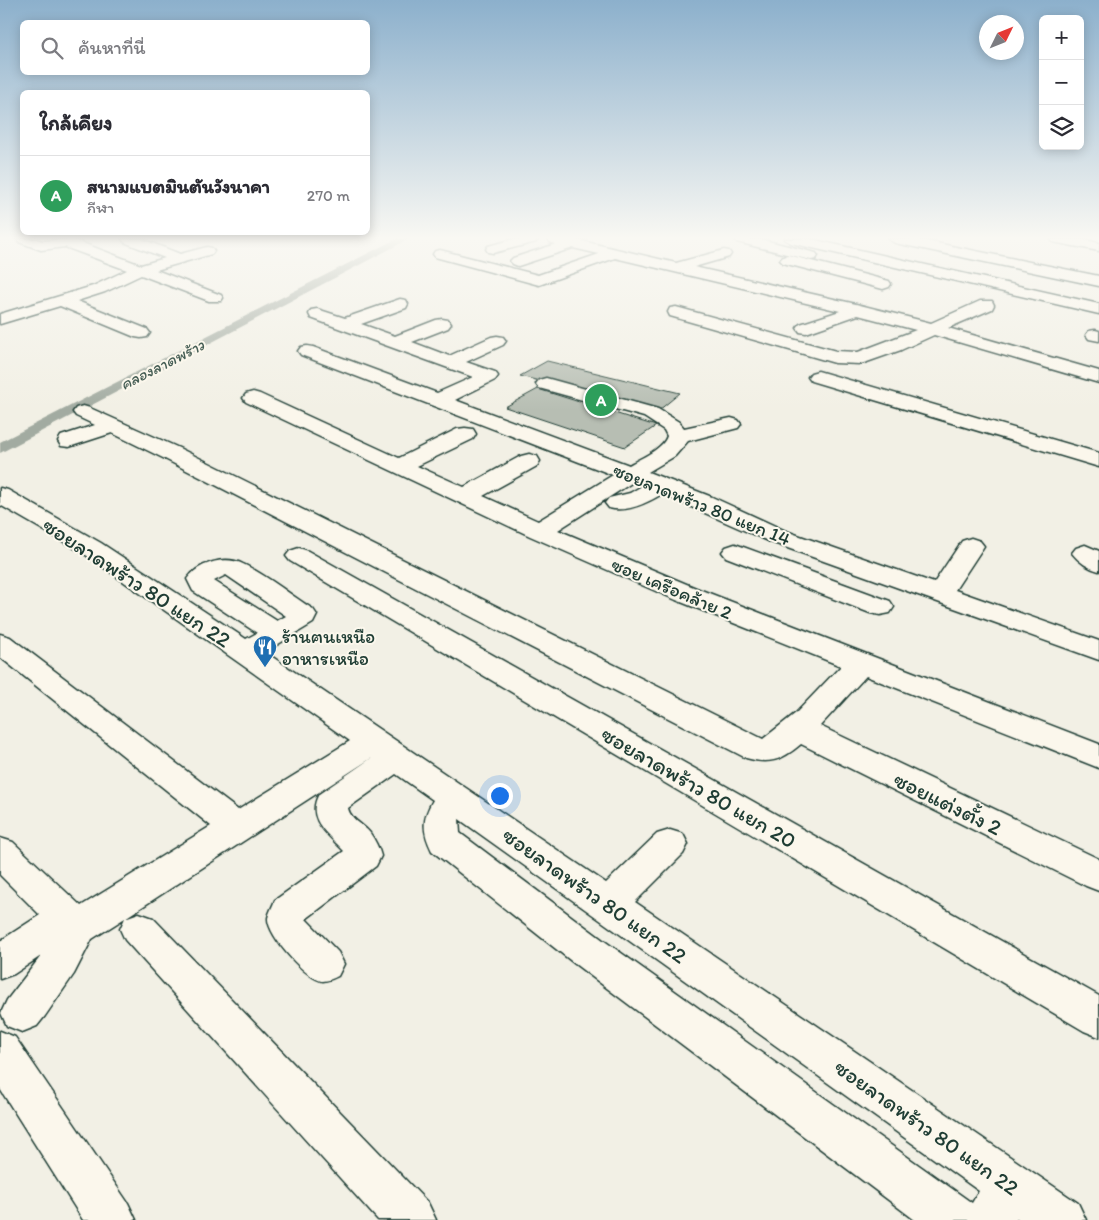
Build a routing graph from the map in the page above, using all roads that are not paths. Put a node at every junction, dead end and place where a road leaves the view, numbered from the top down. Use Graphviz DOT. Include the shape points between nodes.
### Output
graph roads {
  1 [pos="79,296"];
  2 [pos="209,296"];
  3 [pos="800,296"];
  4 [pos="1042,296"];
  5 [pos="215,298"];
  6 [pos="62,301"];
  7 [pos="400,304"];
  8 [pos="986,304"];
  9 [pos="856,309"];
  10 [pos="1099,309"];
  11 [pos="676,312"];
  12 [pos="317,314"];
  13 [pos="0,319"];
  14 [pos="346,324"];
  15 [pos="442,324"];
  16 [pos="806,328"];
  17 [pos="931,328"];
  18 [pos="140,333"];
  19 [pos="497,341"];
  20 [pos="397,342"];
  21 [pos="307,351"];
  22 [pos="450,362"];
  23 [pos="818,377"];
  24 [pos="1099,377"];
  25 [pos="546,384"];
  26 [pos="253,398"];
  27 [pos="436,401"];
  28 [pos="900,402"];
  29 [pos="83,412"];
  30 [pos="880,418"];
  31 [pos="731,424"];
  32 [pos="114,426"];
  33 [pos="465,434"];
  34 [pos="678,436"];
  35 [pos="69,441"];
  36 [pos="590,444"];
  37 [pos="1099,460"];
  38 [pos="529,461"];
  39 [pos="400,466"];
  40 [pos="627,472"];
  41 [pos="661,485"];
  42 [pos="0,495"];
  43 [pos="465,496"];
  44 [pos="617,503"];
  45 [pos="539,530"];
  46 [pos="971,546"];
  47 [pos="735,552"];
  48 [pos="299,556"];
  49 [pos="841,559"];
  50 [pos="819,584"];
  51 [pos="939,595"];
  52 [pos="880,607"];
  53 [pos="277,633"];
  54 [pos="0,643"];
  55 [pos="1097,646"];
  56 [pos="245,652"];
  57 [pos="861,663"];
  58 [pos="798,729"];
  59 [pos="386,749"];
  60 [pos="1099,756"];
  61 [pos="452,796"];
  62 [pos="237,828"];
  63 [pos="670,844"];
  64 [pos="0,852"];
  65 [pos="1099,876"];
  66 [pos="609,904"];
  67 [pos="72,923"];
  68 [pos="139,928"];
  69 [pos="0,962"];
  70 [pos="324,964"];
  71 [pos="22,1013"];
  72 [pos="1099,1018"];
  73 [pos="0,1052"];
  74 [pos="1000,1202"];
  75 [pos="111,1220"];
  76 [pos="411,1220"];
  77 [pos="955,1220"];
  78 [pos="1061,1220"];
  1 -- 6 [label="street"];
  2 -- 5 [label="street"];
  3 -- 9 [label="street"];
  4 -- 10 [label="street"];
  6 -- 13 [label="street"];
  6 -- 18 [label="street"];
  7 -- 14 [label="street"];
  8 -- 17 [label="street"];
  9 -- 16 [label="street" via="836,320 815,323"];
  9 -- 17 [label="street"];
  11 -- 17 [label="street" via="847,358 860,358 895,346"];
  12 -- 14 [label="street"];
  14 -- 20 [label="street"];
  15 -- 20 [label="street"];
  17 -- 24 [label="street"];
  19 -- 22 [label="street"];
  20 -- 22 [label="street"];
  21 -- 27 [label="street, ซอยลาดพร้าว 80 แยก 14"];
  22 -- 27 [label="street" via="488,376"];
  23 -- 28 [label="street"];
  25 -- 34 [label="street" via="651,413 672,426"];
  26 -- 39 [label="street, ซอย เครือคล้าย 2"];
  27 -- 40 [label="street, ซอยลาดพร้าว 80 แยก 14"];
  28 -- 30 [label="street"];
  28 -- 37 [label="street"];
  29 -- 32 [label="street"];
  31 -- 34 [label="street"];
  32 -- 35 [label="street"];
  32 -- 58 [label="street" via="757,750 765,752 772,749"];
  33 -- 39 [label="street"];
  34 -- 40 [label="street" via="667,451"];
  36 -- 40 [label="street" via="622,459"];
  38 -- 43 [label="street"];
  39 -- 43 [label="street, ซอย เครือคล้าย 2"];
  40 -- 41 [label="street, ซอยลาดพร้าว 80 แยก 14"];
  40 -- 45 [label="street"];
  41 -- 44 [label="street" via="638,498"];
  41 -- 49 [label="street, ซอยลาดพร้าว 80 แยก 14" via="777,536"];
  42 -- 56 [label="street, ซอยลาดพร้าว 80 แยก 22" via="92,548"];
  43 -- 45 [label="street, ซอย เครือคล้าย 2"];
  45 -- 57 [label="street, ซอย เครือคล้าย 2" via="686,594"];
  46 -- 51 [label="street"];
  47 -- 50 [label="street"];
  48 -- 72 [label="street, ซอยลาดพร้าว 80 แยก 20"];
  49 -- 50 [label="street"];
  49 -- 51 [label="street, ซอยลาดพร้าว 80 แยก 14"];
  50 -- 52 [label="street"];
  51 -- 55 [label="street, ซอยลาดพร้าว 80 แยก 14"];
  53 -- 56 [label="street"];
  54 -- 62 [label="street"];
  56 -- 59 [label="street, ซอยลาดพร้าว 80 แยก 22"];
  57 -- 58 [label="street"];
  57 -- 60 [label="street, ซอย เครือคล้าย 2"];
  58 -- 65 [label="street, ซอยแต่งตั้ง 2"];
  59 -- 61 [label="street, ซอยลาดพร้าว 80 แยก 22"];
  59 -- 62 [label="street"];
  59 -- 70 [label="street" via="331,804 334,820 357,843 363,856 289,911 287,920 292,931"];
  61 -- 66 [label="street, ซอยลาดพร้าว 80 แยก 22"];
  61 -- 77 [label="street" via="441,818 440,830 444,841 589,952"];
  62 -- 67 [label="street"];
  63 -- 66 [label="street"];
  64 -- 67 [label="street"];
  66 -- 74 [label="street, ซอยลาดพร้าว 80 แยก 22"];
  67 -- 69 [label="street"];
  67 -- 71 [label="street" via="66,952"];
  68 -- 76 [label="street"];
  73 -- 75 [label="street"];
  74 -- 78 [label="street, ซอยลาดพร้าว 80 แยก 22"];
}
